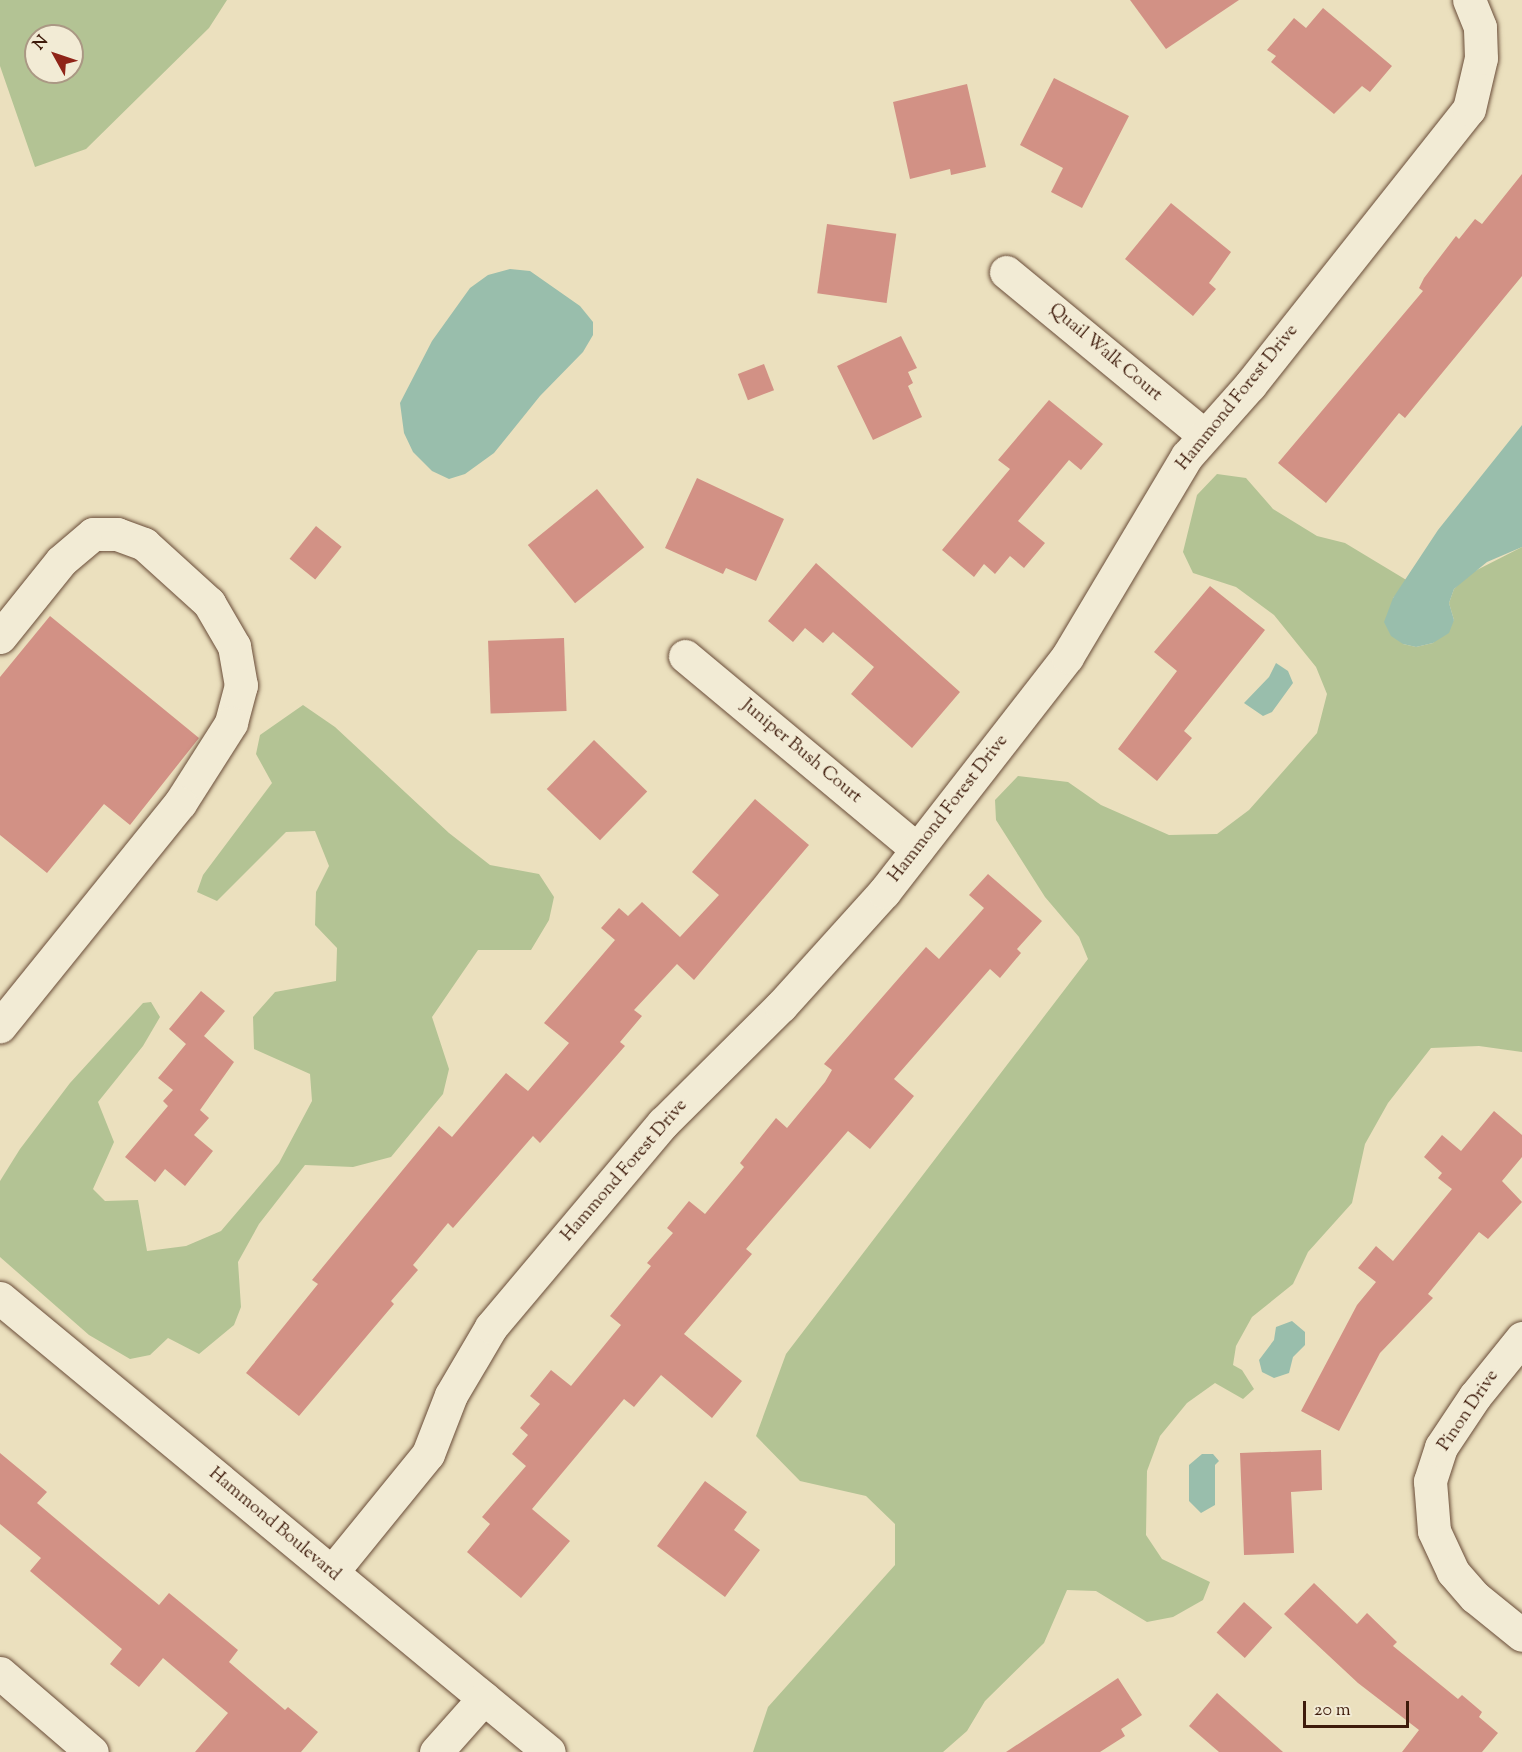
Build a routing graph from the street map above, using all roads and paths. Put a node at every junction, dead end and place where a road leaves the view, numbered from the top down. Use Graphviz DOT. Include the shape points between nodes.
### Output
graph roads {
  1 [pos="1469,0"];
  2 [pos="1006,272"];
  3 [pos="1204,435"];
  4 [pos="0,637"];
  5 [pos="685,656"];
  6 [pos="917,849"];
  7 [pos="0,1026"];
  8 [pos="0,1298"];
  9 [pos="1522,1338"];
  10 [pos="332,1572"];
  11 [pos="1522,1635"];
  12 [pos="0,1673"];
  13 [pos="484,1698"];
  14 [pos="535,1748"];
  15 [pos="92,1752"];
  16 [pos="436,1752"];
  1 -- 3 [label="street, Hammond Forest Drive" via="1480,27 1482,58 1469,109 1250,385"];
  2 -- 3 [label="street, Quail Walk Court"];
  3 -- 6 [label="street, Hammond Forest Drive" via="1187,456 1067,657"];
  4 -- 7 [label="street" via="61,561 93,534 117,534 144,544 209,603 234,646 241,685 231,723 180,803"];
  5 -- 6 [label="street, Juniper Bush Court"];
  6 -- 10 [label="street, Hammond Forest Drive" via="884,892 781,1006 663,1123 491,1327 452,1395 428,1454"];
  8 -- 10 [label="street, Hammond Boulevard"];
  9 -- 11 [label="street, Pinon Drive" via="1474,1396 1441,1447 1430,1481 1434,1531 1454,1572 1475,1596"];
  10 -- 13 [label="street, Hammond Boulevard"];
  12 -- 15 [label="street"];
  13 -- 14 [label="street, Hammond Boulevard"];
  13 -- 16 [label="street"];
}
